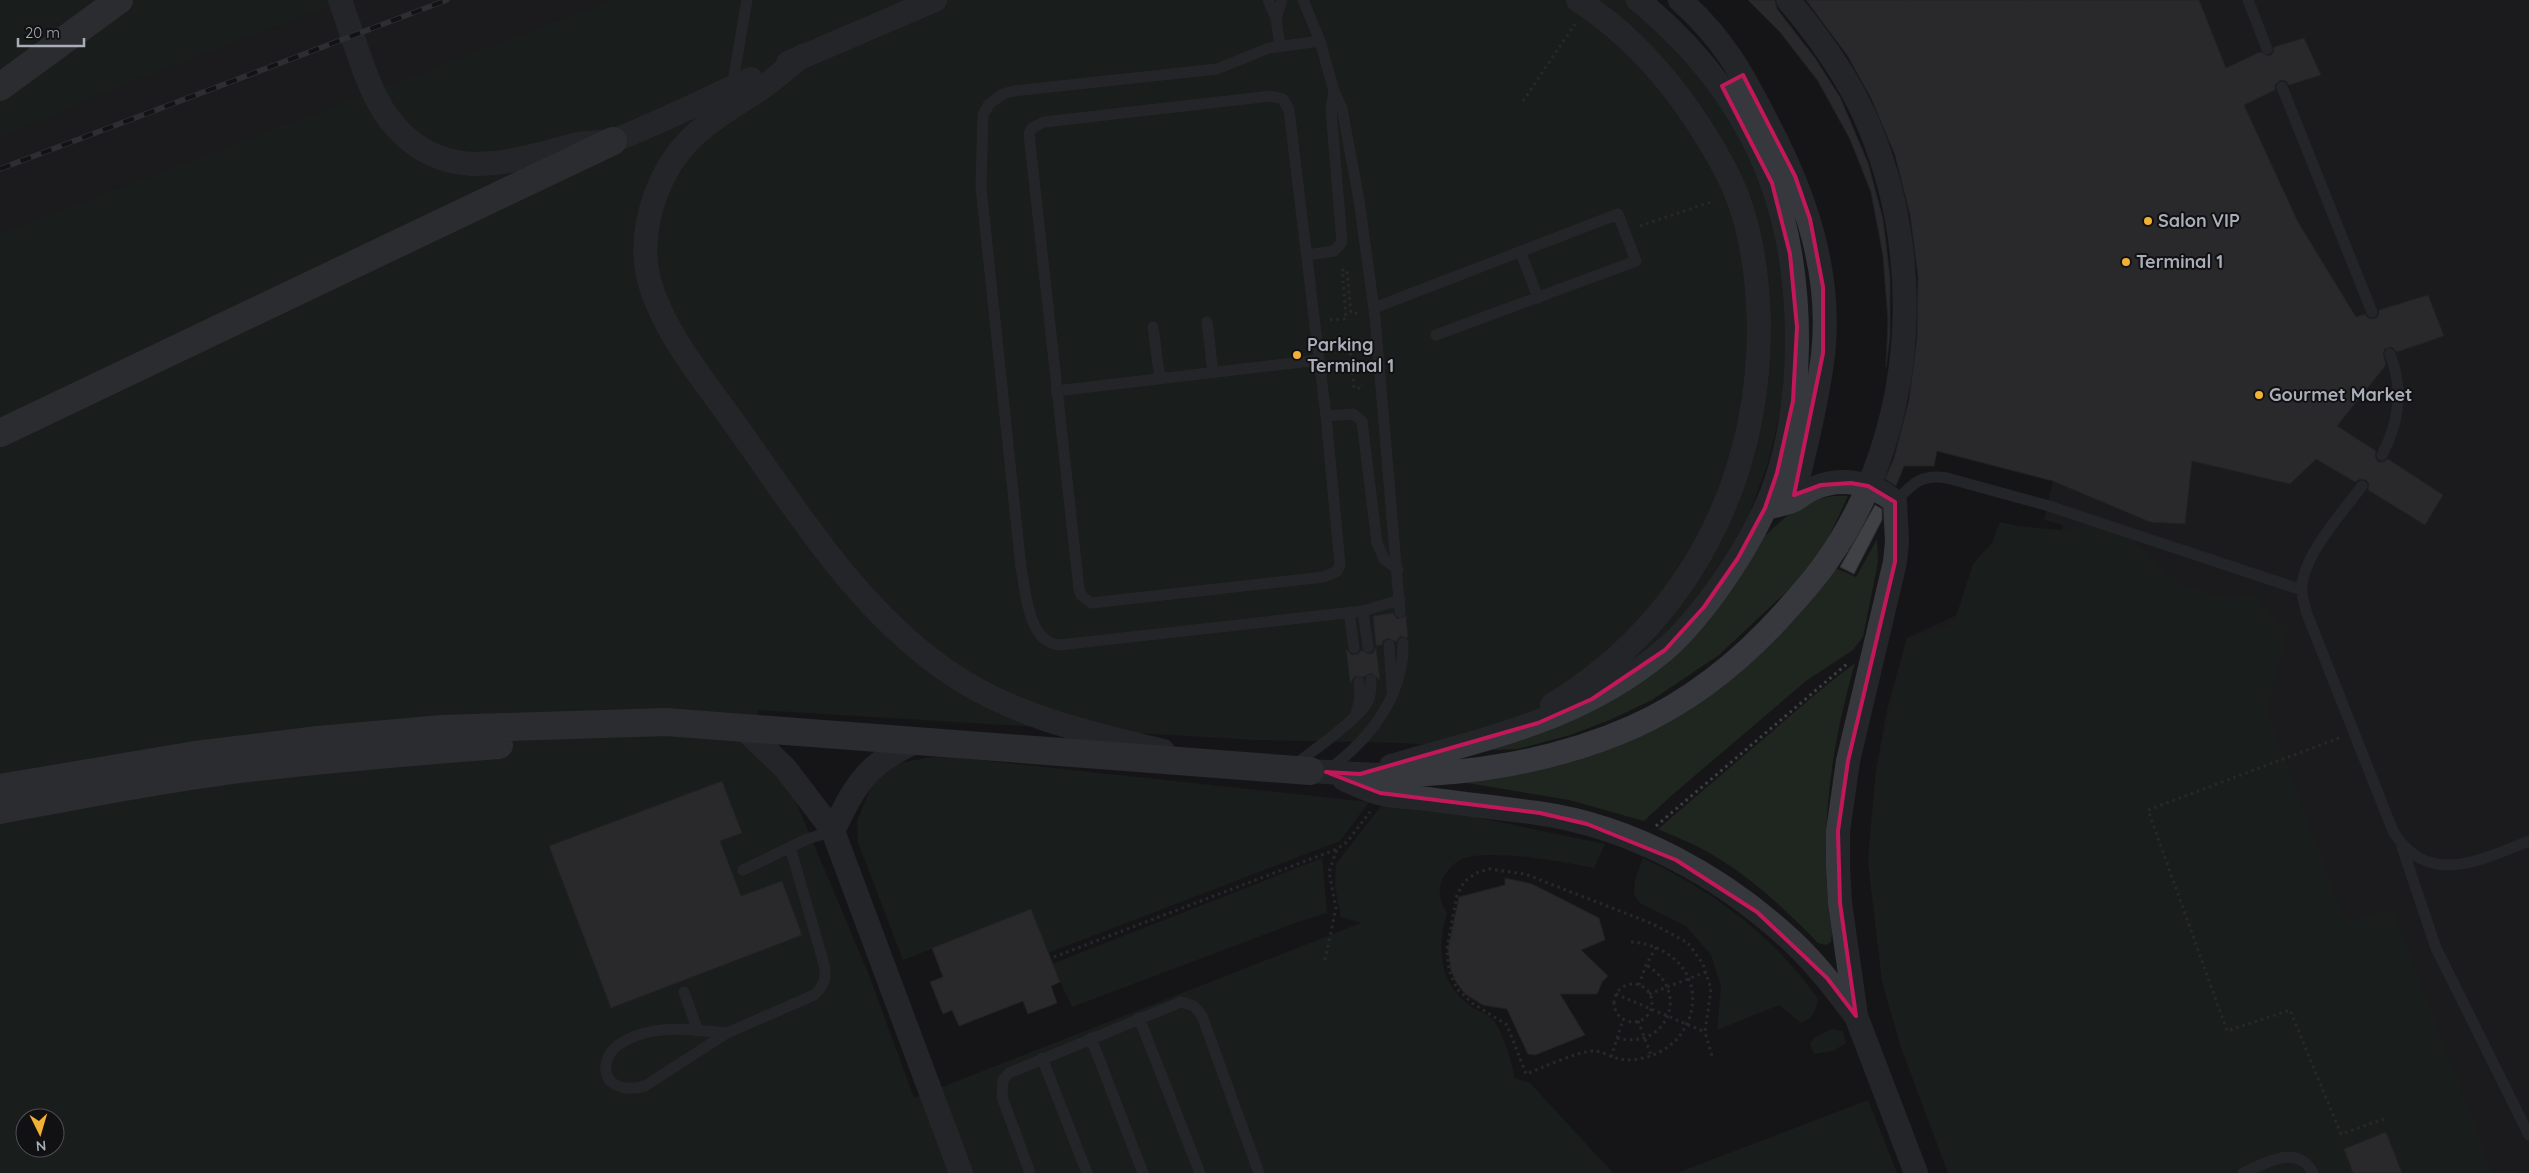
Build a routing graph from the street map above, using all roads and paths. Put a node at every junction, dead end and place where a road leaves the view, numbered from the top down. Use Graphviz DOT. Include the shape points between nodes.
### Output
graph roads {
  1 [pos="119,0"];
  2 [pos="340,0"];
  3 [pos="747,0"];
  4 [pos="935,0"];
  5 [pos="1268,0"];
  6 [pos="1282,0"];
  7 [pos="1638,0"];
  8 [pos="1680,0"];
  9 [pos="1788,0"];
  10 [pos="1904,0"];
  11 [pos="2029,0"];
  12 [pos="2248,0"];
  13 [pos="1308,3"];
  14 [pos="1582,3"];
  15 [pos="1276,18"];
  16 [pos="1320,41"];
  17 [pos="1280,46"];
  18 [pos="2267,49"];
  19 [pos="802,56"];
  20 [pos="1743,75"];
  21 [pos="1722,86"];
  22 [pos="0,87"];
  23 [pos="732,88"];
  24 [pos="2282,88"];
  25 [pos="1334,91"];
  26 [pos="1524,101"];
  27 [pos="613,141"];
  28 [pos="1521,253"];
  29 [pos="1307,255"];
  30 [pos="1352,276"];
  31 [pos="1538,298"];
  32 [pos="1374,308"];
  33 [pos="2372,312"];
  34 [pos="1346,319"];
  35 [pos="1207,322"];
  36 [pos="1154,327"];
  37 [pos="1436,335"];
  38 [pos="1349,343"];
  39 [pos="2390,354"];
  40 [pos="1319,360"];
  41 [pos="2096,367"];
  42 [pos="2003,368"];
  43 [pos="1213,373"];
  44 [pos="1160,379"];
  45 [pos="1354,388"];
  46 [pos="1056,391"];
  47 [pos="1326,416"];
  48 [pos="0,433"];
  49 [pos="2382,455"];
  50 [pos="2362,486"];
  51 [pos="1793,500"];
  52 [pos="1895,502"];
  53 [pos="1766,508"];
  54 [pos="1398,570"];
  55 [pos="2302,590"];
  56 [pos="1363,611"];
  57 [pos="1349,612"];
  58 [pos="1403,644"];
  59 [pos="1389,645"];
  60 [pos="1368,647"];
  61 [pos="1354,648"];
  62 [pos="1873,653"];
  63 [pos="1372,680"];
  64 [pos="1359,682"];
  65 [pos="1392,691"];
  66 [pos="1356,715"];
  67 [pos="666,722"];
  68 [pos="742,728"];
  69 [pos="1510,731"];
  70 [pos="2354,732"];
  71 [pos="921,740"];
  72 [pos="1208,762"];
  73 [pos="1308,770"];
  74 [pos="1360,774"];
  75 [pos="0,788"];
  76 [pos="1380,794"];
  77 [pos="0,810"];
  78 [pos="833,831"];
  79 [pos="2529,841"];
  80 [pos="1642,844"];
  81 [pos="2402,846"];
  82 [pos="790,847"];
  83 [pos="1337,849"];
  84 [pos="743,870"];
  85 [pos="1631,942"];
  86 [pos="1657,946"];
  87 [pos="1054,957"];
  88 [pos="1325,960"];
  89 [pos="1646,966"];
  90 [pos="1706,972"];
  91 [pos="1689,978"];
  92 [pos="1639,985"];
  93 [pos="1668,986"];
  94 [pos="684,992"];
  95 [pos="1616,994"];
  96 [pos="1649,994"];
  97 [pos="1651,1009"];
  98 [pos="1856,1016"];
  99 [pos="1668,1017"];
  100 [pos="1139,1018"];
  101 [pos="1623,1020"];
  102 [pos="1638,1021"];
  103 [pos="1686,1025"];
  104 [pos="698,1031"];
  105 [pos="1704,1032"];
  106 [pos="727,1033"];
  107 [pos="1091,1038"];
  108 [pos="1617,1038"];
  109 [pos="1645,1038"];
  110 [pos="1651,1054"];
  111 [pos="1712,1056"];
  112 [pos="1611,1057"];
  113 [pos="1042,1058"];
  114 [pos="2384,1119"];
  115 [pos="2529,1135"];
  116 [pos="961,1173"];
  117 [pos="1030,1173"];
  118 [pos="1087,1173"];
  119 [pos="1143,1173"];
  120 [pos="1200,1173"];
  121 [pos="1259,1173"];
  122 [pos="1916,1173"];
  123 [pos="2244,1173"];
  124 [pos="2314,1173"];
  1 -- 22 [label="main road"];
  2 -- 27 [label="street" via="378,101 390,120 417,144 444,158 465,164 510,163 588,142"];
  3 -- 23 [label="lane"];
  4 -- 19 [label="street"];
  5 -- 15 [label="lane"];
  6 -- 15 [label="lane"];
  7 -- 21 [label="street" via="1666,22"];
  8 -- 20 [label="street" via="1716,35"];
  9 -- 74 [label="street" via="1838,66 1859,104 1876,144 1899,228 1905,315 1902,358 1884,443 1858,507 1828,560 1774,625 1742,655 1673,706 1635,726 1554,755 1512,764 1418,774"];
  10 -- 42 [label="path" via="1942,52 1998,188"];
  11 -- 41 [label="path" via="2050,39 2094,185"];
  12 -- 18 [label="lane"];
  13 -- 16 [label="lane"];
  14 -- 26 [label="path"];
  14 -- 69 [label="street" via="1625,35 1666,78 1707,137 1736,193 1750,240 1757,292 1759,344 1755,392 1744,451 1725,506 1695,566 1676,593 1632,643 1595,674 1567,696"];
  15 -- 17 [label="lane"];
  16 -- 17 [label="lane"];
  16 -- 25 [label="lane"];
  17 -- 57 [label="lane" via="1217,69 1014,91 998,97 985,109 981,187 1020,568 1035,627 1044,639 1055,645"];
  19 -- 23 [label="street"];
  19 -- 72 [label="street" via="765,86 711,119 676,153 664,173 646,234 648,277 666,325 806,525 867,602 903,637 945,670 998,700 1077,730"];
  20 -- 21 [label="street"];
  20 -- 51 [label="street" via="1795,176 1810,219 1823,288 1823,353"];
  21 -- 53 [label="street" via="1772,183 1790,254 1795,291 1797,327 1793,401"];
  23 -- 27 [label="street"];
  24 -- 33 [label="lane"];
  25 -- 29 [label="lane" via="1331,108 1342,242 1334,252"];
  25 -- 32 [label="lane" via="1342,108"];
  27 -- 48 [label="main road"];
  28 -- 31 [label="lane"];
  28 -- 31 [label="lane" via="1618,214 1636,260"];
  28 -- 32 [label="lane"];
  29 -- 40 [label="lane"];
  29 -- 46 [label="lane" via="1289,110 1283,99 1271,96 1038,124 1032,128 1029,140"];
  30 -- 34 [label="path" via="1356,313 1351,313 1347,270 1342,270"];
  31 -- 37 [label="lane"];
  32 -- 54 [label="lane"];
  35 -- 43 [label="lane"];
  36 -- 44 [label="lane"];
  38 -- 45 [label="path"];
  39 -- 49 [label="lane" via="2396,368 2398,413"];
  40 -- 43 [label="lane"];
  40 -- 47 [label="lane"];
  43 -- 44 [label="lane"];
  44 -- 46 [label="lane"];
  46 -- 47 [label="lane" via="1079,589 1091,603 1324,577 1337,571 1341,558"];
  47 -- 54 [label="lane" via="1346,413 1358,416 1362,421 1377,543 1384,559"];
  50 -- 55 [label="lane" via="2313,554"];
  51 -- 52 [label="street" via="1821,485 1851,482 1884,493"];
  51 -- 53 [label="street"];
  52 -- 55 [label="lane" via="1916,480 1936,476 1947,478 2049,506"];
  52 -- 62 [label="street" via="1895,562"];
  53 -- 69 [label="street" via="1722,583 1665,650 1618,685 1592,699 1538,723"];
  54 -- 56 [label="lane" via="1400,606"];
  55 -- 70 [label="lane" via="2307,614"];
  56 -- 57 [label="lane"];
  56 -- 60 [label="lane"];
  57 -- 61 [label="lane"];
  58 -- 65 [label="lane" via="1401,668"];
  59 -- 65 [label="lane"];
  62 -- 80 [label="path" via="1848,663 1658,824"];
  62 -- 98 [label="street" via="1848,761 1838,831 1840,903"];
  63 -- 66 [label="lane" via="1369,699"];
  64 -- 66 [label="lane" via="1360,699"];
  65 -- 73 [label="lane" via="1368,736 1348,755"];
  66 -- 73 [label="lane"];
  67 -- 68 [label="main road"];
  67 -- 75 [label="main road" via="442,729 318,740 195,755"];
  67 -- 77 [label="main road" via="625,735 347,757 222,772"];
  68 -- 71 [label="main road"];
  68 -- 78 [label="street" via="785,768"];
  69 -- 74 [label="street"];
  70 -- 81 [label="lane"];
  70 -- 114 [label="path" via="2148,810 2227,1031 2290,1010 2341,1134"];
  71 -- 72 [label="main road"];
  71 -- 78 [label="street" via="896,750 873,766 854,788"];
  72 -- 73 [label="main road"];
  73 -- 74 [label="street"];
  73 -- 76 [label="street"];
  76 -- 80 [label="street" via="1540,813 1587,824"];
  76 -- 83 [label="path" via="1367,817 1347,842"];
  78 -- 82 [label="lane"];
  78 -- 116 [label="street"];
  79 -- 81 [label="lane" via="2478,861 2456,865 2435,864 2415,857"];
  80 -- 98 [label="street" via="1718,884 1757,912 1794,943"];
  81 -- 115 [label="lane" via="2436,948"];
  82 -- 84 [label="lane"];
  82 -- 106 [label="lane" via="824,964 825,982 814,995"];
  83 -- 87 [label="path"];
  83 -- 88 [label="path" via="1329,872 1336,908"];
  85 -- 86 [label="path"];
  86 -- 89 [label="path"];
  86 -- 91 [label="path" via="1676,960"];
  89 -- 92 [label="path"];
  89 -- 93 [label="path" via="1659,974"];
  90 -- 91 [label="path"];
  90 -- 105 [label="path" via="1711,989"];
  90 -- 112 [label="path" via="1688,943 1671,932 1525,874 1490,869 1476,873 1464,882 1450,923 1446,949 1449,970 1457,989 1472,1003 1507,1025 1526,1074 1588,1052 1596,1051"];
  91 -- 93 [label="path"];
  91 -- 103 [label="path" via="1692,1010"];
  92 -- 95 [label="path" via="1622,987"];
  92 -- 96 [label="path"];
  93 -- 96 [label="path"];
  93 -- 99 [label="path"];
  94 -- 104 [label="lane"];
  95 -- 97 [label="path"];
  95 -- 101 [label="path" via="1613,1003"];
  96 -- 97 [label="path"];
  97 -- 99 [label="path"];
  97 -- 102 [label="path"];
  98 -- 122 [label="street"];
  99 -- 103 [label="path"];
  99 -- 109 [label="path"];
  100 -- 107 [label="lane"];
  100 -- 120 [label="lane"];
  100 -- 121 [label="lane" via="1182,1002 1198,1010"];
  101 -- 102 [label="path"];
  101 -- 108 [label="path"];
  102 -- 109 [label="path"];
  103 -- 105 [label="path"];
  103 -- 110 [label="path" via="1668,1047"];
  104 -- 106 [label="lane"];
  104 -- 106 [label="lane" via="666,1029 624,1042 608,1056 606,1069 611,1080 620,1089 633,1090 645,1086"];
  105 -- 111 [label="path"];
  107 -- 113 [label="lane"];
  107 -- 119 [label="lane"];
  108 -- 109 [label="path"];
  108 -- 112 [label="path"];
  109 -- 110 [label="path"];
  110 -- 112 [label="path" via="1637,1060 1623,1061"];
  113 -- 117 [label="lane" via="1009,1073 1001,1088"];
  113 -- 118 [label="lane"];
  123 -- 124 [label="lane" via="2276,1159 2293,1156 2308,1164"];
}
